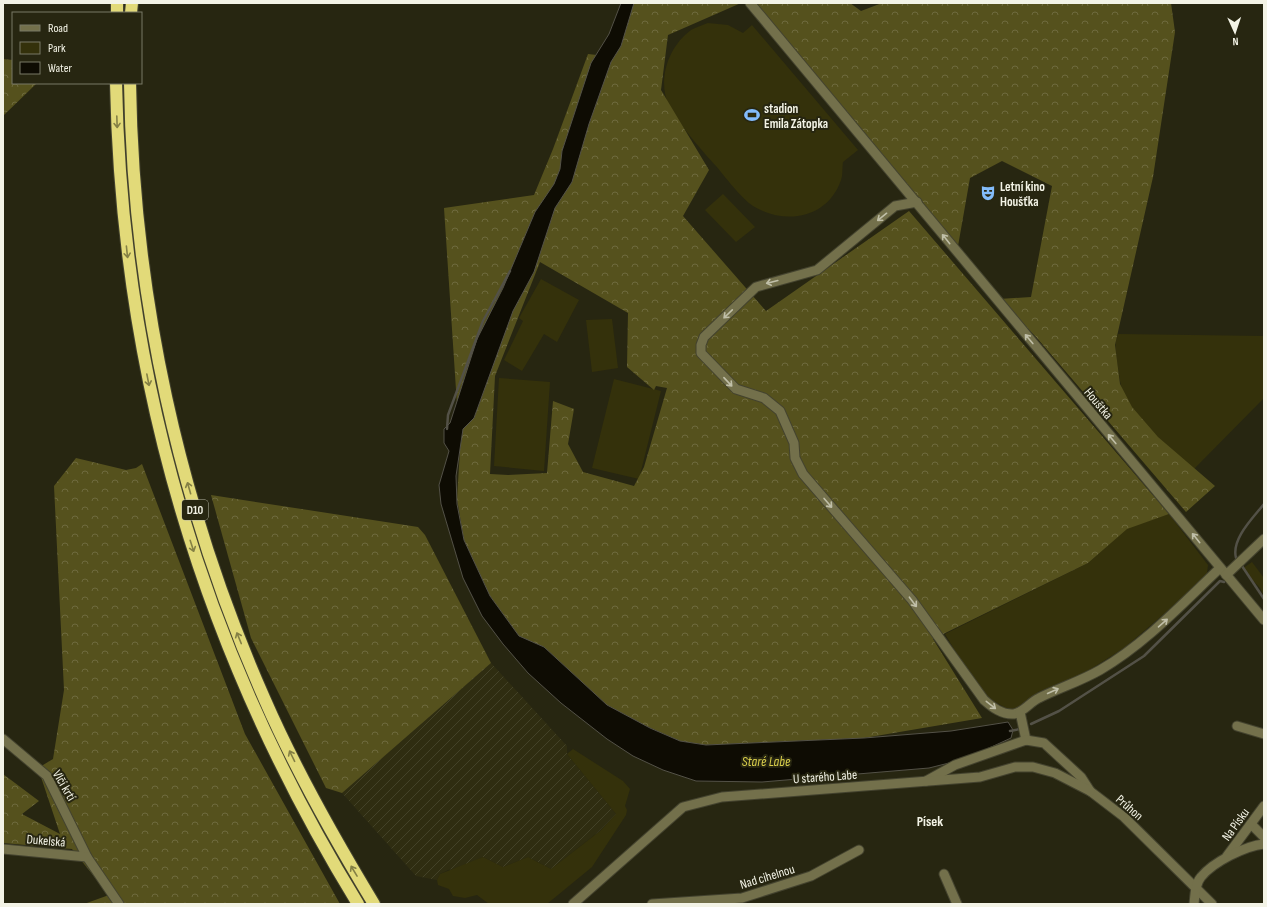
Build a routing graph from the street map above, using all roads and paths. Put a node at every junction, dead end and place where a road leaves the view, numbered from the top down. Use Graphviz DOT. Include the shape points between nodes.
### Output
graph roads {
  1 [pos="750,3"];
  2 [pos="116,84"];
  3 [pos="130,84"];
  4 [pos="916,202"];
  5 [pos="1264,539"];
  6 [pos="1223,571"];
  7 [pos="1264,620"];
  8 [pos="1020,712"];
  9 [pos="1237,726"];
  10 [pos="1264,734"];
  11 [pos="3,739"];
  12 [pos="1026,740"];
  13 [pos="923,782"];
  14 [pos="1090,791"];
  15 [pos="1264,806"];
  16 [pos="1250,824"];
  17 [pos="1264,837"];
  18 [pos="1264,844"];
  19 [pos="3,850"];
  20 [pos="859,850"];
  21 [pos="87,857"];
  22 [pos="1227,857"];
  23 [pos="944,874"];
  24 [pos="1196,888"];
  25 [pos="743,901"];
  26 [pos="119,904"];
  27 [pos="358,904"];
  28 [pos="374,904"];
  29 [pos="573,904"];
  30 [pos="652,904"];
  31 [pos="958,904"];
  32 [pos="1194,904"];
  33 [pos="1212,904"];
  1 -- 4 [label="street, Houštka"];
  2 -- 27 [label="highway, D10, one-way" via="121,189 130,275 140,342 171,479 206,591 254,709 308,818"];
  28 -- 3 [label="highway, D10, one-way" via="319,811 266,702 238,636 202,535 168,408 144,275 134,186"];
  6 -- 4 [label="street, Houštka, one-way"];
  4 -- 8 [label="street, one-way" via="896,206 817,270 756,287 704,337 701,353 731,386 764,398 780,411 794,443 795,458 803,474 912,600 984,700 997,710 1012,714"];
  5 -- 6 [label="street"];
  6 -- 7 [label="street, Houštka"];
  8 -- 6 [label="street, one-way" via="1037,699 1100,670 1146,638"];
  8 -- 12 [label="street"];
  9 -- 10 [label="street"];
  11 -- 21 [label="street, Vlčí krtí" via="47,776"];
  12 -- 13 [label="street" via="955,765"];
  12 -- 14 [label="street, Průhon" via="1044,743 1081,777"];
  13 -- 14 [label="street, U starého Labe" via="980,777 1015,767 1033,767 1055,773"];
  13 -- 29 [label="street, U starého Labe" via="722,797 683,807"];
  14 -- 24 [label="street, Průhon" via="1124,817"];
  15 -- 16 [label="street, Na Písku"];
  16 -- 17 [label="street"];
  16 -- 22 [label="street, Na Písku"];
  18 -- 22 [label="street, Na Písku" via="1253,845"];
  19 -- 21 [label="street, Dukelská"];
  20 -- 25 [label="street, Nad cihelnou" via="811,876"];
  21 -- 26 [label="street, Vlčí krtí"];
  22 -- 24 [label="street, Na Písku" via="1200,877"];
  23 -- 31 [label="street"];
  24 -- 32 [label="street"];
  24 -- 33 [label="street, Průhon"];
  25 -- 30 [label="street, Nad cihelnou"];
}
